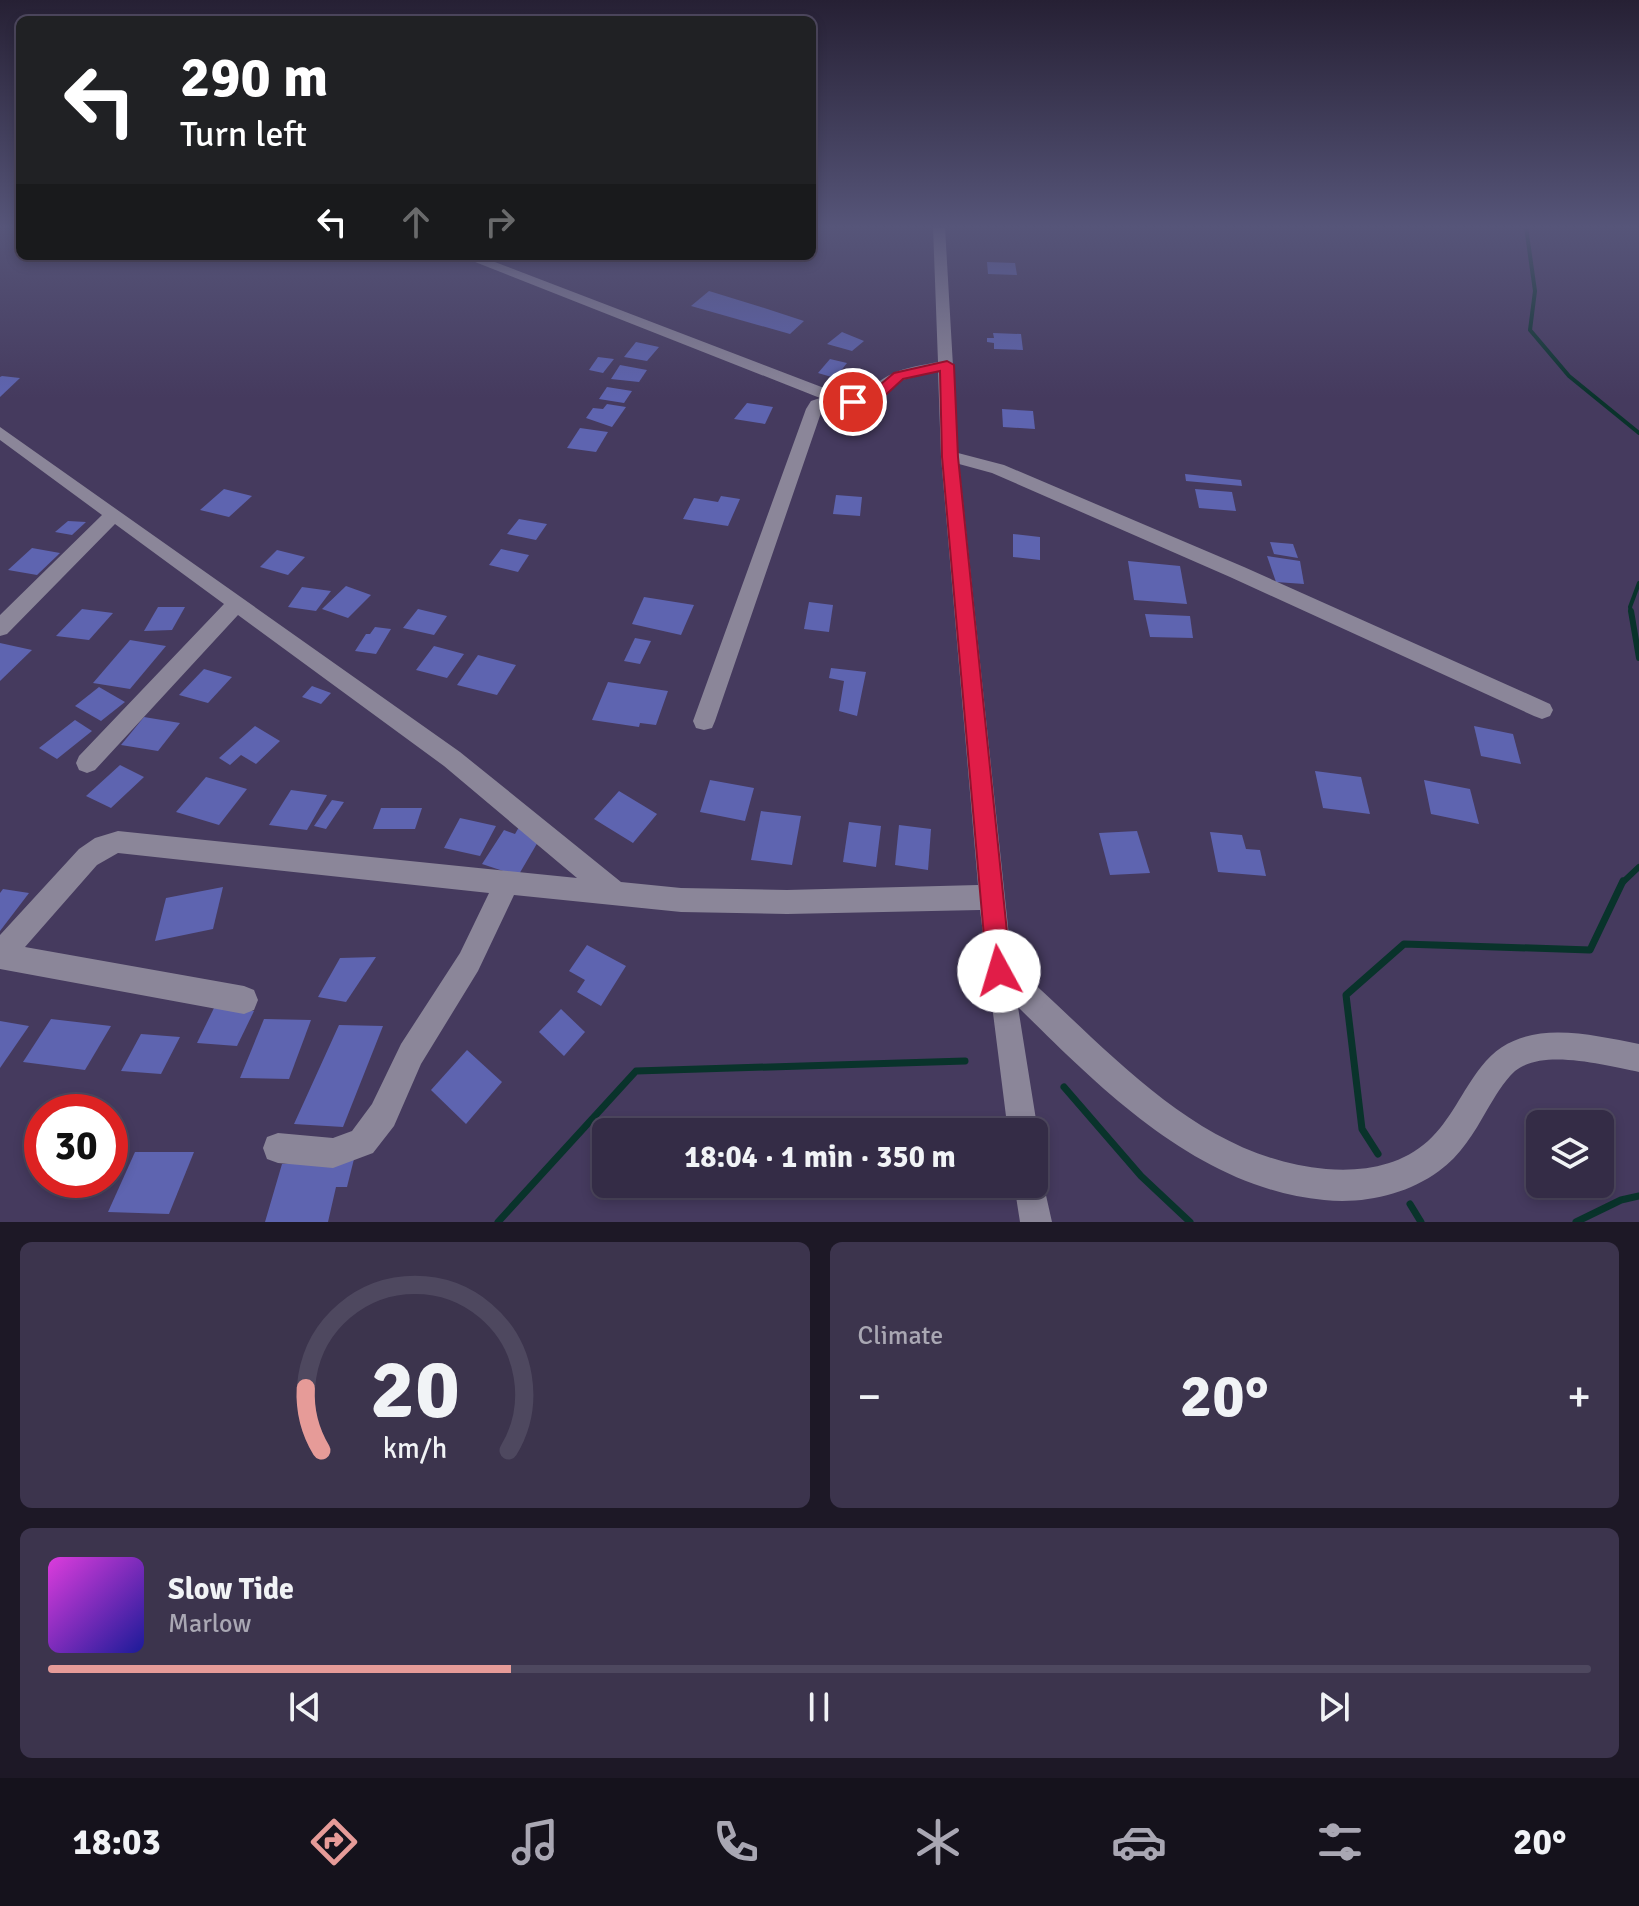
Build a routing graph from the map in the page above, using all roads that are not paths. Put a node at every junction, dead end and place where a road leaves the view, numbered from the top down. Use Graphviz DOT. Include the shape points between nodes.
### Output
graph roads {
  1 [pos="539,284"];
  2 [pos="942,284"];
  3 [pos="947,365"];
  4 [pos="833,398"];
  5 [pos="0,432"];
  6 [pos="950,457"];
  7 [pos="114,514"];
  8 [pos="237,603"];
  9 [pos="0,628"];
  10 [pos="1542,710"];
  11 [pos="704,721"];
  12 [pos="87,763"];
  13 [pos="506,884"];
  14 [pos="616,894"];
  15 [pos="991,897"];
  16 [pos="0,956"];
  17 [pos="999,971"];
  18 [pos="244,1000"];
  19 [pos="1639,1058"];
  20 [pos="1021,1118"];
  21 [pos="278,1148"];
  22 [pos="1032,1198"];
  23 [pos="1036,1222"];
  1 -- 4 [label="street"];
  2 -- 3 [label="street"];
  3 -- 4 [label="street" via="899,376 864,401"];
  3 -- 6 [label="street"];
  4 -- 11 [label="street" via="814,409"];
  5 -- 7 [label="street"];
  6 -- 10 [label="street" via="998,469"];
  6 -- 15 [label="street"];
  7 -- 8 [label="street"];
  7 -- 9 [label="street"];
  8 -- 12 [label="street"];
  8 -- 14 [label="street" via="452,759"];
  13 -- 14 [label="street"];
  13 -- 16 [label="street" via="118,842 88,857"];
  13 -- 21 [label="street" via="469,962 411,1054 383,1115 362,1142 333,1153"];
  14 -- 15 [label="street" via="787,902"];
  15 -- 17 [label="street"];
  16 -- 18 [label="street"];
  17 -- 19 [label="street" via="1128,1090 1198,1141 1265,1173 1330,1186 1393,1179 1432,1158 1466,1120 1504,1060 1516,1052 1552,1046"];
  17 -- 20 [label="street"];
  22 -- 23 [label="street"];
}
